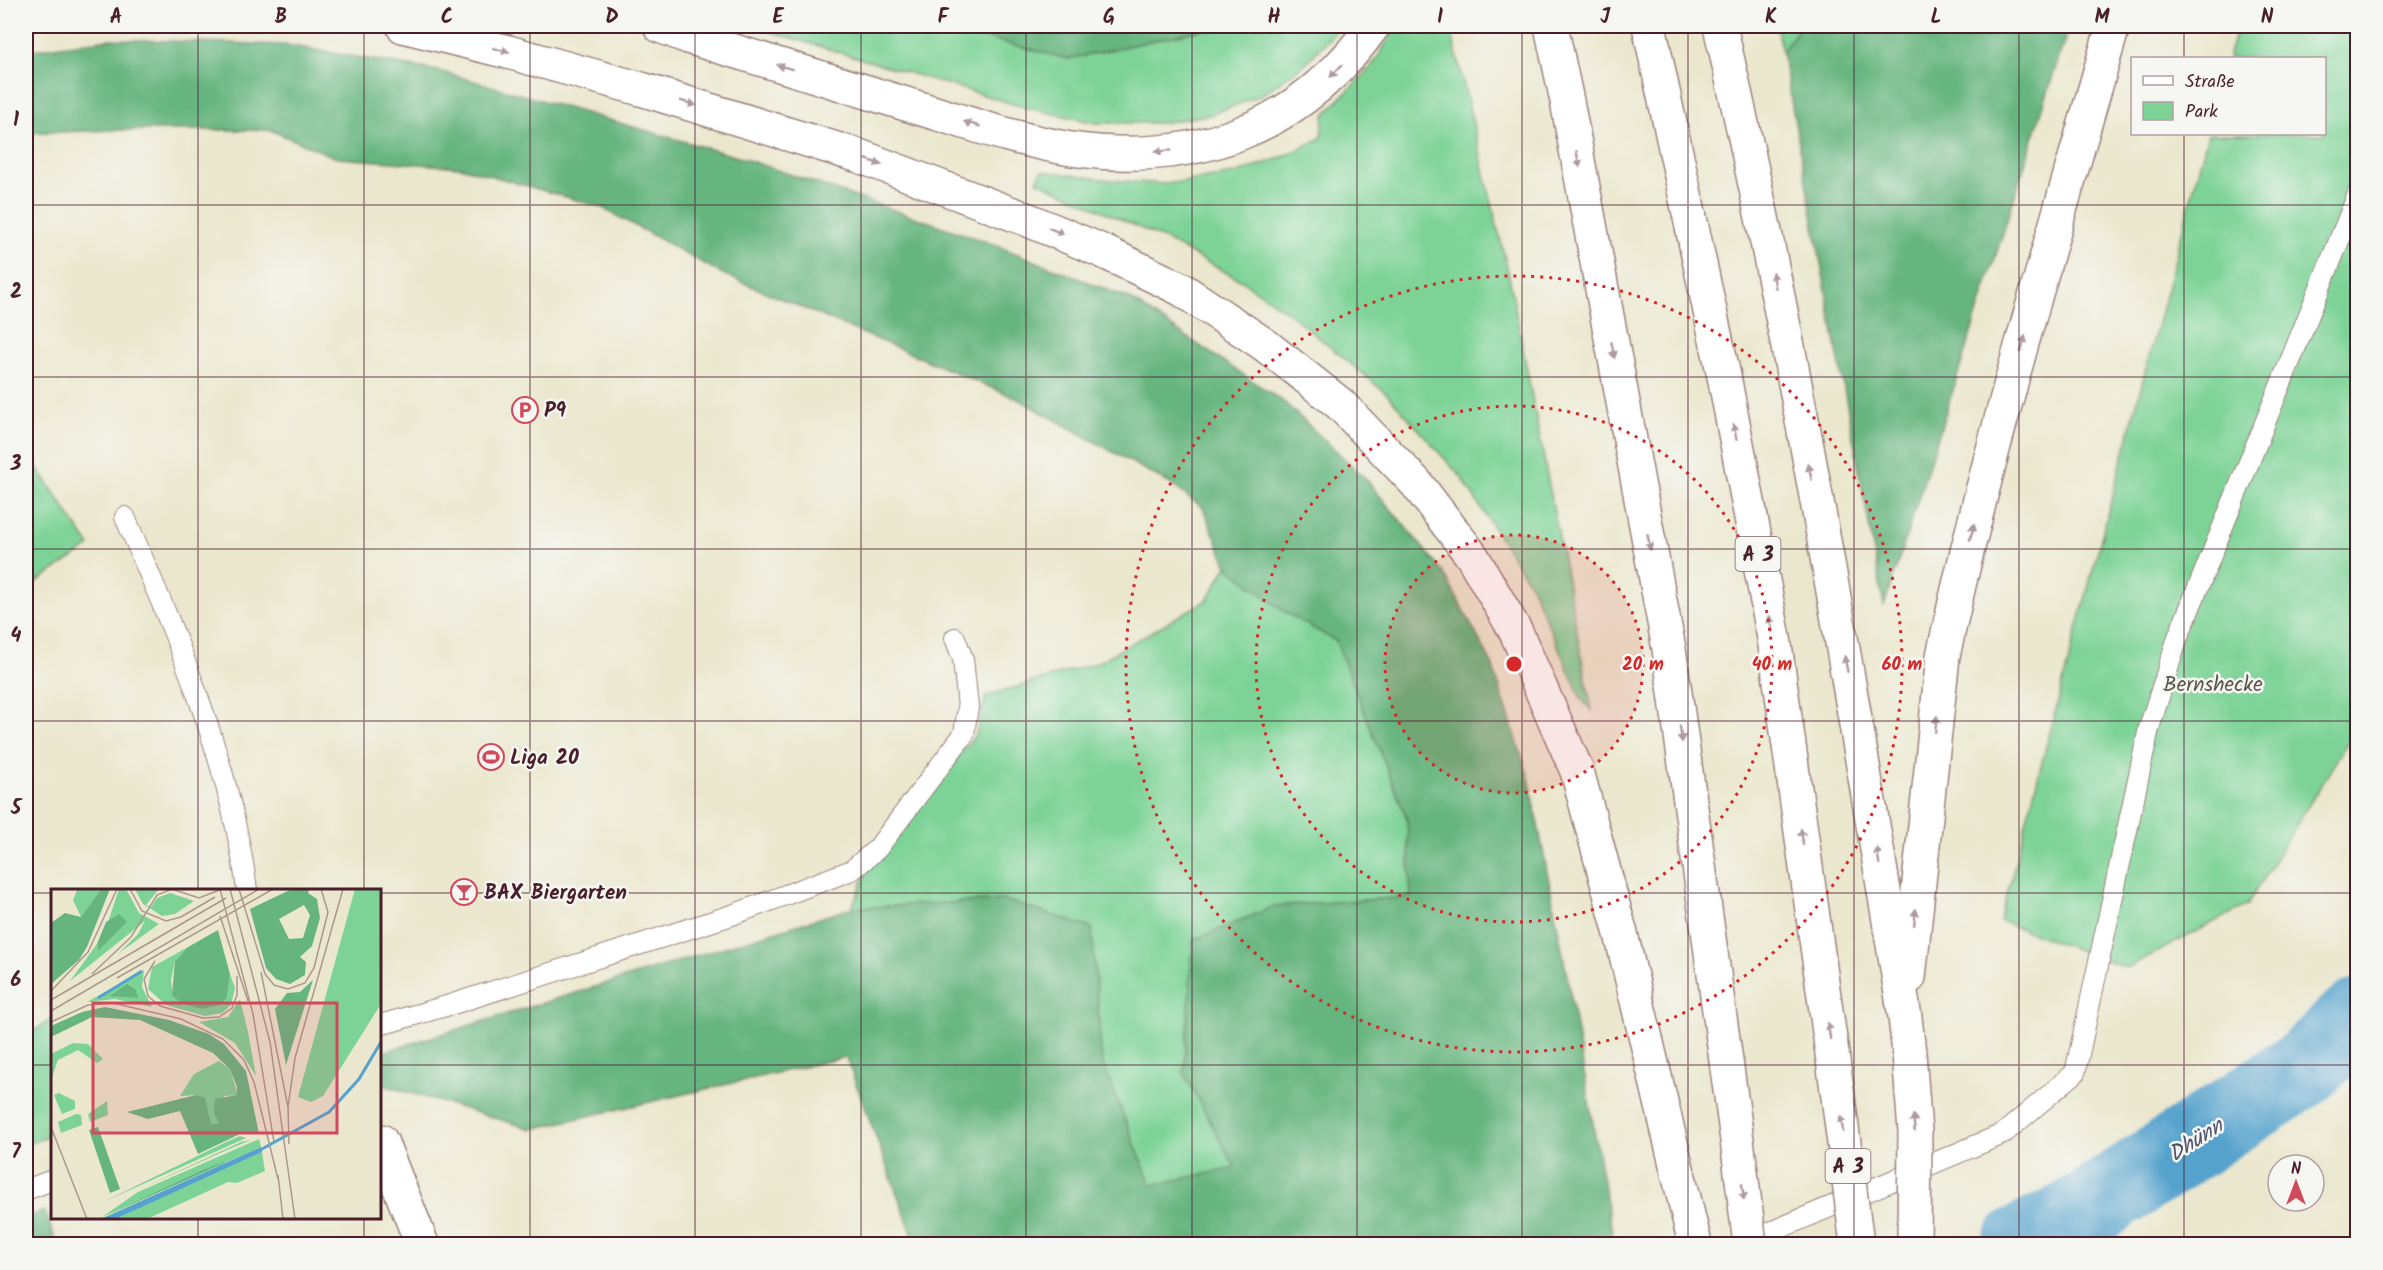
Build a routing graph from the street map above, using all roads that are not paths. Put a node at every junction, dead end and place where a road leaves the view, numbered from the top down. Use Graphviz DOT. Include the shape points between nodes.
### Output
graph roads {
  1 [pos="403,26"];
  2 [pos="660,26"];
  3 [pos="1372,26"];
  4 [pos="1532,26"];
  5 [pos="1551,26"];
  6 [pos="1649,26"];
  7 [pos="1720,26"];
  8 [pos="2114,26"];
  9 [pos="1567,101"];
  10 [pos="2358,194"];
  11 [pos="125,517"];
  12 [pos="955,638"];
  13 [pos="247,889"];
  14 [pos="1905,1017"];
  15 [pos="381,1025"];
  16 [pos="381,1141"];
  17 [pos="51,1180"];
  18 [pos="26,1190"];
  19 [pos="422,1245"];
  20 [pos="1695,1245"];
  21 [pos="1742,1245"];
  22 [pos="1750,1245"];
  23 [pos="1857,1245"];
  24 [pos="1914,1245"];
  1 -- 20 [label="main road, one-way" via="508,51 848,153 1026,219 1181,289 1265,345 1340,404 1416,483 1472,556 1516,632 1572,760 1621,934"];
  3 -- 2 [label="main road, one-way" via="1333,75 1275,118 1207,145 1128,154 1070,148 1014,136"];
  4 -- 9 [label="main road"];
  5 -- 9 [label="main road"];
  23 -- 6 [label="main road, A 3, one-way, bridge" via="1774,638 1725,381"];
  14 -- 7 [label="main road, one-way" via="1838,618 1756,180"];
  14 -- 8 [label="main road, one-way" via="1943,656 1970,539"];
  9 -- 22 [label="main road, one-way, bridge" via="1669,649"];
  10 -- 21 [label="lane" via="2178,637 2153,717 2121,849 2075,1073 2003,1134"];
  11 -- 13 [label="lane" via="164,609 224,774"];
  12 -- 15 [label="lane" via="963,659 968,707 964,734 877,849 852,870 732,915"];
  24 -- 14 [label="main road, one-way, bridge" via="1915,1132"];
  16 -- 19 [label="main road"];
  17 -- 18 [label="lane"];
}
